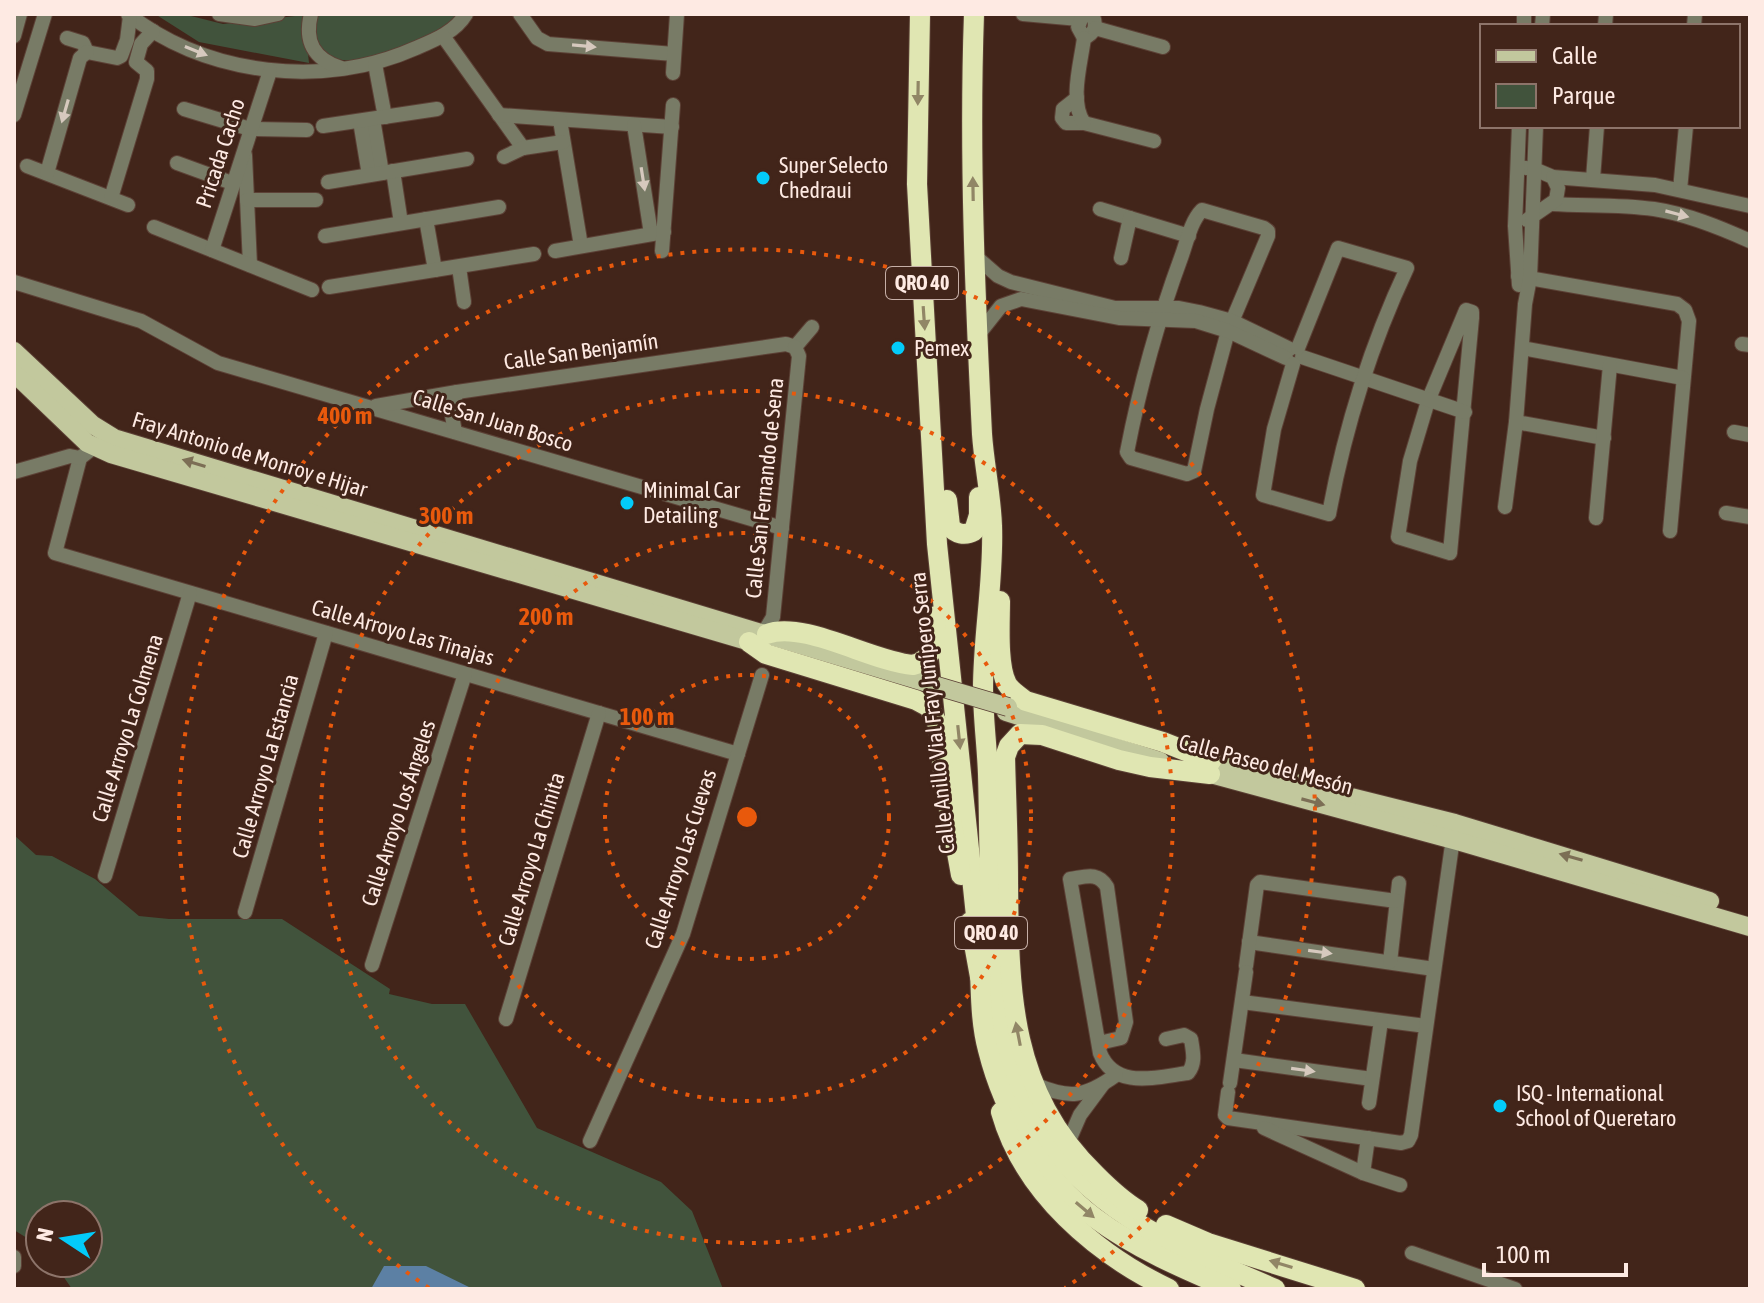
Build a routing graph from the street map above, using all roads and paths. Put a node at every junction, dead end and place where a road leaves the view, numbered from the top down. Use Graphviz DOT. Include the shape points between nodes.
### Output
graph roads {
  1 [pos="20,14"];
  2 [pos="45,14"];
  3 [pos="219,14"];
  4 [pos="278,14"];
  5 [pos="311,14"];
  6 [pos="466,14"];
  7 [pos="520,14"];
  8 [pos="677,14"];
  9 [pos="920,14"];
  10 [pos="974,14"];
  11 [pos="1023,14"];
  12 [pos="129,15"];
  13 [pos="1082,23"];
  14 [pos="153,31"];
  15 [pos="14,36"];
  16 [pos="443,36"];
  17 [pos="67,38"];
  18 [pos="134,42"];
  19 [pos="1163,47"];
  20 [pos="87,52"];
  21 [pos="674,54"];
  22 [pos="375,64"];
  23 [pos="344,69"];
  24 [pos="270,71"];
  25 [pos="673,73"];
  26 [pos="673,105"];
  27 [pos="184,109"];
  28 [pos="437,109"];
  29 [pos="14,115"];
  30 [pos="499,115"];
  31 [pos="372,119"];
  32 [pos="560,120"];
  33 [pos="634,125"];
  34 [pos="323,126"];
  35 [pos="672,127"];
  36 [pos="1519,128"];
  37 [pos="1536,128"];
  38 [pos="1597,128"];
  39 [pos="1686,128"];
  40 [pos="250,129"];
  41 [pos="307,130"];
  42 [pos="1154,141"];
  43 [pos="560,143"];
  44 [pos="244,147"];
  45 [pos="523,148"];
  46 [pos="504,157"];
  47 [pos="467,159"];
  48 [pos="177,163"];
  49 [pos="27,166"];
  50 [pos="1518,167"];
  51 [pos="1534,169"];
  52 [pos="47,173"];
  53 [pos="381,173"];
  54 [pos="1553,177"];
  55 [pos="1593,179"];
  56 [pos="328,182"];
  57 [pos="1635,182"];
  58 [pos="232,183"];
  59 [pos="1655,185"];
  60 [pos="1680,190"];
  61 [pos="111,198"];
  62 [pos="247,200"];
  63 [pos="316,200"];
  64 [pos="1552,204"];
  65 [pos="128,205"];
  66 [pos="1750,206"];
  67 [pos="499,207"];
  68 [pos="1633,207"];
  69 [pos="1650,208"];
  70 [pos="1100,209"];
  71 [pos="1130,218"];
  72 [pos="1532,218"];
  73 [pos="426,219"];
  74 [pos="401,223"];
  75 [pos="1515,226"];
  76 [pos="154,227"];
  77 [pos="658,233"];
  78 [pos="325,236"];
  79 [pos="1189,236"];
  80 [pos="1750,241"];
  81 [pos="577,247"];
  82 [pos="212,250"];
  83 [pos="555,251"];
  84 [pos="662,251"];
  85 [pos="534,254"];
  86 [pos="975,256"];
  87 [pos="1121,258"];
  88 [pos="250,265"];
  89 [pos="459,267"];
  90 [pos="435,270"];
  91 [pos="1524,277"];
  92 [pos="14,282"];
  93 [pos="1011,282"];
  94 [pos="329,287"];
  95 [pos="312,290"];
  96 [pos="1010,301"];
  97 [pos="464,302"];
  98 [pos="1072,303"];
  99 [pos="1160,313"];
  100 [pos="1230,326"];
  101 [pos="812,327"];
  102 [pos="978,335"];
  103 [pos="795,347"];
  104 [pos="1522,348"];
  105 [pos="14,351"];
  106 [pos="1294,355"];
  107 [pos="1610,365"];
  108 [pos="14,373"];
  109 [pos="1362,377"];
  110 [pos="1683,378"];
  111 [pos="928,380"];
  112 [pos="457,392"];
  113 [pos="1428,401"];
  114 [pos="373,407"];
  115 [pos="1465,412"];
  116 [pos="1516,422"];
  117 [pos="455,432"];
  118 [pos="1734,432"];
  119 [pos="1750,435"];
  120 [pos="982,438"];
  121 [pos="1604,438"];
  122 [pos="84,445"];
  123 [pos="14,472"];
  124 [pos="1505,507"];
  125 [pos="1726,513"];
  126 [pos="1750,517"];
  127 [pos="1596,518"];
  128 [pos="992,526"];
  129 [pos="782,528"];
  130 [pos="1670,531"];
  131 [pos="937,544"];
  132 [pos="190,593"];
  133 [pos="326,633"];
  134 [pos="765,639"];
  135 [pos="465,674"];
  136 [pos="762,675"];
  137 [pos="1010,704"];
  138 [pos="599,713"];
  139 [pos="1020,734"];
  140 [pos="738,754"];
  141 [pos="1211,768"];
  142 [pos="988,776"];
  143 [pos="1454,831"];
  144 [pos="105,876"];
  145 [pos="1008,881"];
  146 [pos="1399,883"];
  147 [pos="1396,901"];
  148 [pos="245,912"];
  149 [pos="1724,912"];
  150 [pos="1750,915"];
  151 [pos="1750,927"];
  152 [pos="1249,942"];
  153 [pos="1390,962"];
  154 [pos="372,965"];
  155 [pos="1434,969"];
  156 [pos="980,977"];
  157 [pos="1242,1002"];
  158 [pos="506,1019"];
  159 [pos="1381,1021"];
  160 [pos="1426,1026"];
  161 [pos="1166,1039"];
  162 [pos="1099,1043"];
  163 [pos="987,1050"];
  164 [pos="1234,1060"];
  165 [pos="1116,1075"];
  166 [pos="1372,1079"];
  167 [pos="1034,1084"];
  168 [pos="1103,1084"];
  169 [pos="1369,1103"];
  170 [pos="1248,1122"];
  171 [pos="1368,1138"];
  172 [pos="590,1141"];
  173 [pos="1067,1145"];
  174 [pos="1363,1173"];
  175 [pos="1400,1185"];
  176 [pos="1412,1253"];
  177 [pos="14,1257"];
  178 [pos="14,1266"];
  179 [pos="1169,1289"];
  180 [pos="1231,1289"];
  181 [pos="1275,1289"];
  182 [pos="1355,1289"];
  183 [pos="1515,1289"];
  1 -- 15 [label="street"];
  2 -- 29 [label="street"];
  3 -- 4 [label="street" via="255,19"];
  5 -- 23 [label="street" via="309,43 316,55"];
  6 -- 16 [label="street"];
  7 -- 21 [label="street, one-way" via="548,44"];
  8 -- 21 [label="street"];
  9 -- 111 [label="highway, Calle Anillo Vial Fray Junípero Serra / QRO 40, one-way" via="917,184"];
  86 -- 10 [label="highway, Calle Anillo Vial Fray Junípero Serra / QRO 40, one-way"];
  11 -- 13 [label="street"];
  12 -- 14 [label="street"];
  12 -- 18 [label="street"];
  13 -- 19 [label="street"];
  13 -- 42 [label="street" via="1077,98 1084,123"];
  14 -- 18 [label="street"];
  14 -- 24 [label="street, one-way" via="212,57"];
  16 -- 22 [label="street"];
  16 -- 30 [label="street"];
  17 -- 20 [label="street" via="83,43"];
  18 -- 20 [label="street" via="117,58"];
  18 -- 61 [label="street" via="147,79"];
  20 -- 52 [label="street, one-way" via="80,58"];
  21 -- 25 [label="street"];
  22 -- 23 [label="street"];
  22 -- 31 [label="street"];
  23 -- 24 [label="street"];
  24 -- 40 [label="street, Pricada Cacho"];
  26 -- 35 [label="street"];
  27 -- 40 [label="street"];
  28 -- 31 [label="street"];
  30 -- 32 [label="street"];
  30 -- 45 [label="street"];
  31 -- 34 [label="street"];
  31 -- 53 [label="street"];
  32 -- 33 [label="street"];
  32 -- 43 [label="street"];
  33 -- 35 [label="street"];
  33 -- 77 [label="street, one-way"];
  35 -- 77 [label="street"];
  36 -- 50 [label="street"];
  37 -- 51 [label="street"];
  38 -- 55 [label="street"];
  39 -- 60 [label="street"];
  40 -- 41 [label="street"];
  40 -- 44 [label="street, Pricada Cacho"];
  43 -- 45 [label="street"];
  43 -- 81 [label="street"];
  44 -- 58 [label="street, Pricada Cacho"];
  44 -- 62 [label="street"];
  45 -- 46 [label="street"];
  47 -- 53 [label="street"];
  48 -- 58 [label="street"];
  49 -- 52 [label="street"];
  50 -- 51 [label="street"];
  50 -- 75 [label="street"];
  51 -- 54 [label="street"];
  51 -- 72 [label="street"];
  52 -- 61 [label="street"];
  53 -- 56 [label="street"];
  53 -- 74 [label="street"];
  54 -- 55 [label="street"];
  54 -- 64 [label="street" via="1558,194"];
  55 -- 57 [label="street"];
  57 -- 59 [label="street"];
  57 -- 68 [label="street"];
  58 -- 82 [label="street, Pricada Cacho"];
  59 -- 60 [label="street"];
  59 -- 69 [label="street"];
  60 -- 66 [label="street"];
  61 -- 65 [label="street"];
  62 -- 63 [label="street"];
  62 -- 88 [label="street"];
  64 -- 68 [label="street"];
  64 -- 72 [label="street"];
  67 -- 73 [label="street"];
  68 -- 69 [label="street"];
  69 -- 80 [label="street, one-way"];
  70 -- 71 [label="street"];
  71 -- 79 [label="street"];
  71 -- 87 [label="street"];
  72 -- 75 [label="street"];
  72 -- 91 [label="street"];
  73 -- 74 [label="street"];
  73 -- 90 [label="street"];
  74 -- 78 [label="street"];
  75 -- 91 [label="street"];
  76 -- 82 [label="street"];
  77 -- 81 [label="street"];
  77 -- 84 [label="street"];
  79 -- 99 [label="street"];
  79 -- 100 [label="street" via="1202,210 1268,231"];
  81 -- 83 [label="street"];
  82 -- 88 [label="street"];
  85 -- 89 [label="street"];
  86 -- 93 [label="street"];
  86 -- 102 [label="highway, Calle Anillo Vial Fray Junípero Serra / QRO 40"];
  88 -- 95 [label="street"];
  89 -- 90 [label="street"];
  89 -- 97 [label="street"];
  90 -- 94 [label="street"];
  91 -- 104 [label="street"];
  91 -- 110 [label="street" via="1677,304 1689,321"];
  92 -- 114 [label="street, Calle San Juan Bosco" via="141,321 218,363"];
  93 -- 96 [label="street"];
  93 -- 98 [label="street"];
  96 -- 98 [label="street"];
  96 -- 102 [label="street"];
  98 -- 99 [label="street" via="1113,317"];
  99 -- 100 [label="street" via="1199,312"];
  99 -- 100 [label="street" via="1127,456 1187,474 1194,471"];
  100 -- 106 [label="street"];
  101 -- 103 [label="street"];
  102 -- 120 [label="highway, Calle Anillo Vial Fray Junípero Serra / QRO 40"];
  103 -- 112 [label="street, Calle San Benjamín" via="786,344"];
  103 -- 129 [label="street, Calle San Fernando de Sena" via="799,356"];
  104 -- 107 [label="street"];
  104 -- 116 [label="street"];
  105 -- 122 [label="main road, Fray Antonio de Monroy e Hijar"];
  106 -- 109 [label="street"];
  106 -- 109 [label="street" via="1338,248 1407,268"];
  106 -- 109 [label="street" via="1263,495 1329,514"];
  107 -- 110 [label="street"];
  107 -- 121 [label="street"];
  108 -- 122 [label="main road, Fray Antonio de Monroy e Hijar"];
  109 -- 113 [label="street"];
  110 -- 130 [label="street"];
  111 -- 120 [label="highway" via="940,396 948,522 961,533 974,531 979,515"];
  111 -- 131 [label="highway, Calle Anillo Vial Fray Junípero Serra / QRO 40"];
  112 -- 114 [label="street, Calle San Benjamín"];
  112 -- 117 [label="street" via="451,410"];
  113 -- 115 [label="street"];
  113 -- 115 [label="street" via="1463,315 1470,310"];
  113 -- 115 [label="street" via="1410,461 1398,537 1450,553"];
  114 -- 117 [label="street, Calle San Juan Bosco"];
  116 -- 121 [label="street"];
  116 -- 124 [label="street"];
  117 -- 129 [label="street, Calle San Juan Bosco"];
  118 -- 119 [label="street"];
  120 -- 128 [label="highway, Calle Anillo Vial Fray Junípero Serra / QRO 40"];
  121 -- 127 [label="street"];
  122 -- 123 [label="street"];
  122 -- 132 [label="street, Calle Arroyo Las Tinajas" via="55,553"];
  122 -- 134 [label="main road, Fray Antonio de Monroy e Hijar" via="139,454"];
  125 -- 126 [label="street"];
  128 -- 137 [label="highway"];
  128 -- 142 [label="highway, Calle Anillo Vial Fray Junípero Serra / QRO 40" via="983,689"];
  129 -- 134 [label="street, Calle San Fernando de Sena" via="773,617"];
  131 -- 134 [label="highway" via="936,637 922,662 897,662 797,632 775,631"];
  131 -- 156 [label="highway, Calle Anillo Vial Fray Junípero Serra / QRO 40, one-way"];
  132 -- 133 [label="street, Calle Arroyo Las Tinajas"];
  132 -- 144 [label="street, Calle Arroyo La Colmena"];
  133 -- 135 [label="street, Calle Arroyo Las Tinajas"];
  133 -- 148 [label="street, Calle Arroyo La Estancia"];
  134 -- 137 [label="main road, bridge"];
  134 -- 156 [label="highway" via="766,654 916,700 935,714"];
  135 -- 138 [label="street, Calle Arroyo Las Tinajas"];
  135 -- 154 [label="street, Calle Arroyo Los Ángeles"];
  136 -- 140 [label="street, Calle Arroyo Las Cuevas"];
  137 -- 139 [label="highway" via="1001,694 995,697 989,715 1004,730"];
  137 -- 141 [label="highway" via="1026,701 1163,742"];
  138 -- 140 [label="street, Calle Arroyo Las Tinajas"];
  138 -- 158 [label="street, Calle Arroyo La Chinita"];
  139 -- 141 [label="highway" via="1042,735 1150,767"];
  139 -- 145 [label="highway" via="1005,757"];
  140 -- 172 [label="street, Calle Arroyo Las Cuevas" via="683,934"];
  141 -- 143 [label="main road, Calle Paseo del Mesón"];
  142 -- 145 [label="highway"];
  142 -- 181 [label="highway, Calle Anillo Vial Fray Junípero Serra / QRO 40" via="997,1024 1035,1123 1069,1170 1103,1202 1191,1252"];
  143 -- 149 [label="main road, Calle Paseo del Mesón" via="1593,863"];
  143 -- 155 [label="street"];
  167 -- 145 [label="highway, one-way" via="1021,1050 1010,991"];
  146 -- 147 [label="street"];
  147 -- 152 [label="street" via="1260,882"];
  147 -- 153 [label="street"];
  149 -- 150 [label="main road, Calle Paseo del Mesón"];
  149 -- 151 [label="main road, Calle Paseo del Mesón"];
  152 -- 153 [label="street, one-way"];
  152 -- 157 [label="street"];
  153 -- 155 [label="street"];
  155 -- 160 [label="street"];
  156 -- 163 [label="highway, Calle Anillo Vial Fray Junípero Serra / QRO 40"];
  157 -- 159 [label="street"];
  157 -- 164 [label="street"];
  159 -- 160 [label="street"];
  159 -- 166 [label="street"];
  160 -- 171 [label="street" via="1408,1141"];
  161 -- 165 [label="street" via="1191,1039 1194,1059 1188,1073 1131,1079"];
  162 -- 162 [label="street" via="1070,879 1095,875 1107,887 1126,1022 1121,1038"];
  162 -- 165 [label="street" via="1104,1063"];
  163 -- 179 [label="highway" via="1009,1138 1039,1186 1093,1244"];
  163 -- 180 [label="highway, Calle Anillo Vial Fray Junípero Serra / QRO 40, one-way" via="1015,1121 1064,1191 1128,1239"];
  164 -- 166 [label="street, one-way"];
  164 -- 170 [label="street" via="1226,1117"];
  165 -- 168 [label="street"];
  166 -- 169 [label="street"];
  167 -- 168 [label="street" via="1067,1096"];
  167 -- 173 [label="highway"];
  168 -- 173 [label="street" via="1080,1115"];
  170 -- 171 [label="street"];
  170 -- 174 [label="street"];
  171 -- 174 [label="street"];
  182 -- 173 [label="highway, one-way" via="1171,1227 1133,1207"];
  174 -- 175 [label="street"];
  176 -- 183 [label="street"];
  177 -- 178 [label="street"];
}
